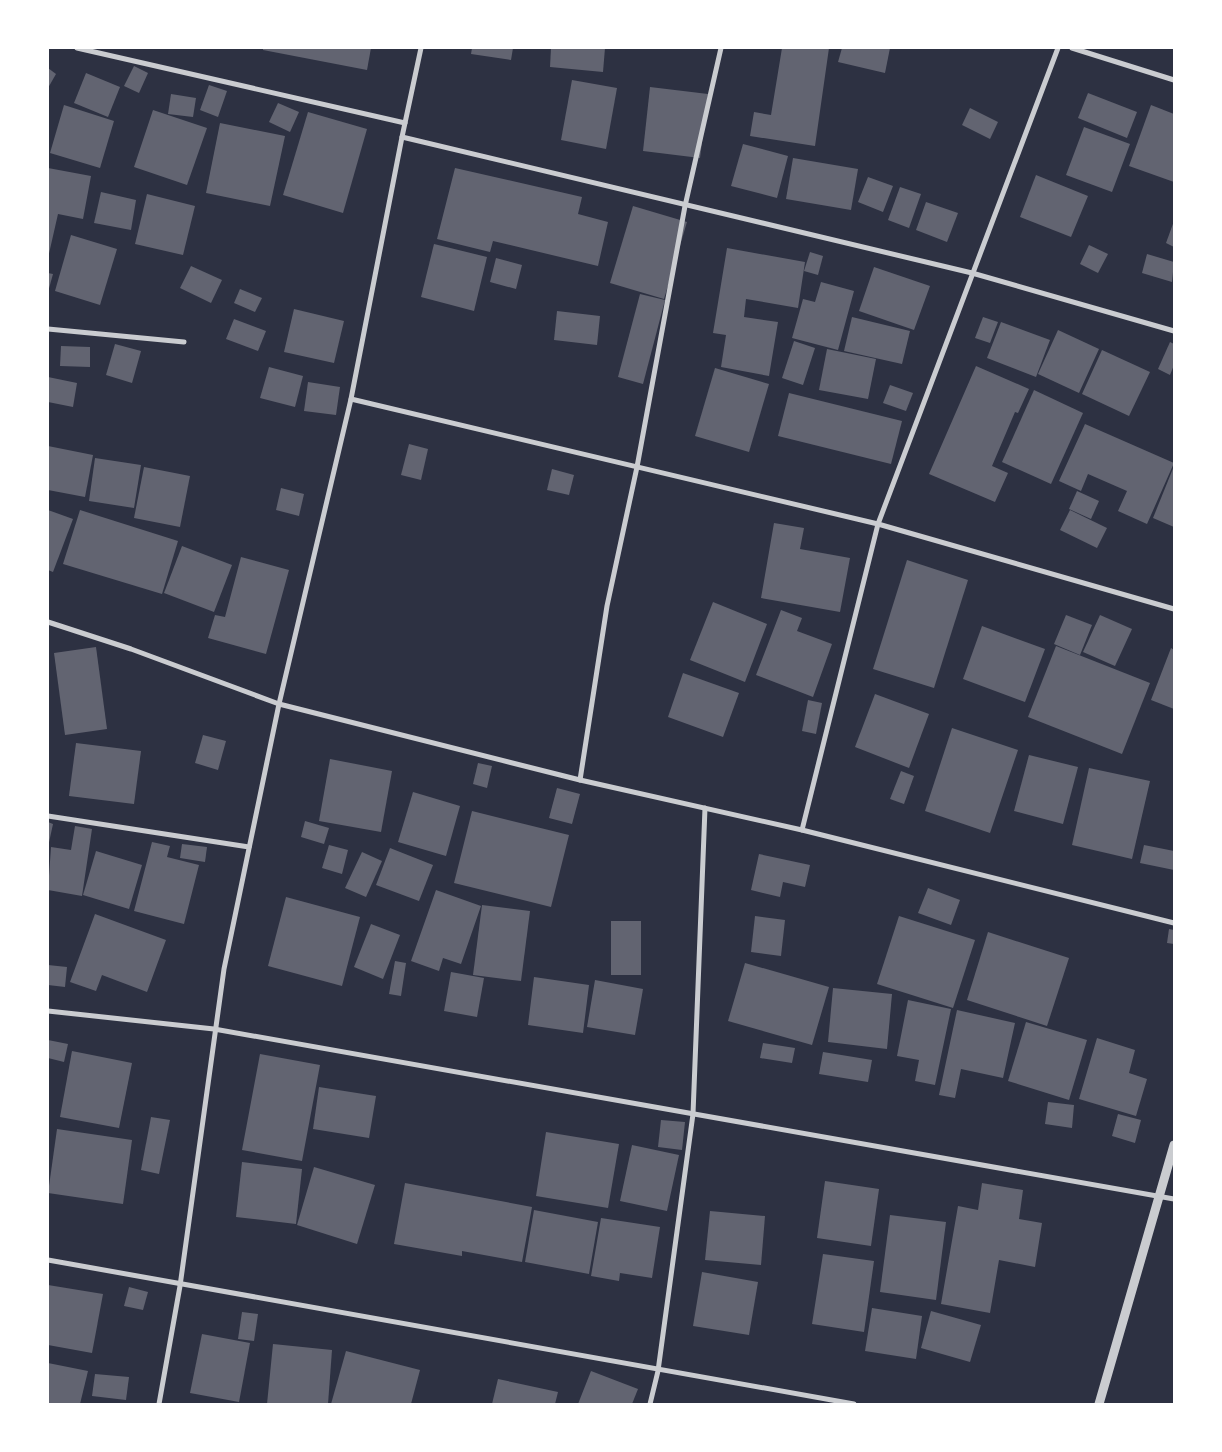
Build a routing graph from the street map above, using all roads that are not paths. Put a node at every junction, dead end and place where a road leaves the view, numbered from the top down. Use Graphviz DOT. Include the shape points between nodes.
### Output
graph roads {
  1 [pos="77,48"];
  2 [pos="421,48"];
  3 [pos="721,48"];
  4 [pos="1058,48"];
  5 [pos="1072,48"];
  6 [pos="1174,80"];
  7 [pos="405,123"];
  8 [pos="402,136"];
  9 [pos="685,206"];
  10 [pos="972,273"];
  11 [pos="48,329"];
  12 [pos="1174,331"];
  13 [pos="184,342"];
  14 [pos="352,399"];
  15 [pos="637,467"];
  16 [pos="878,524"];
  17 [pos="1174,609"];
  18 [pos="48,622"];
  19 [pos="279,704"];
  20 [pos="580,780"];
  21 [pos="705,808"];
  22 [pos="48,816"];
  23 [pos="802,830"];
  24 [pos="248,846"];
  25 [pos="1174,923"];
  26 [pos="48,1011"];
  27 [pos="214,1029"];
  28 [pos="693,1114"];
  29 [pos="1174,1145"];
  30 [pos="1161,1197"];
  31 [pos="1174,1199"];
  32 [pos="48,1260"];
  33 [pos="180,1286"];
  34 [pos="658,1371"];
  35 [pos="159,1404"];
  36 [pos="650,1404"];
  37 [pos="854,1404"];
  38 [pos="1099,1404"];
  1 -- 7 [label="street"];
  2 -- 7 [label="street"];
  3 -- 9 [label="street"];
  4 -- 10 [label="street"];
  5 -- 6 [label="street"];
  7 -- 8 [label="street"];
  8 -- 9 [label="street"];
  8 -- 14 [label="street"];
  9 -- 10 [label="street"];
  9 -- 15 [label="street"];
  10 -- 12 [label="street"];
  10 -- 16 [label="street"];
  11 -- 13 [label="street"];
  14 -- 15 [label="street"];
  14 -- 19 [label="street"];
  15 -- 16 [label="street"];
  15 -- 20 [label="street" via="607,606"];
  16 -- 17 [label="street"];
  16 -- 23 [label="street"];
  18 -- 19 [label="street"];
  19 -- 20 [label="street"];
  19 -- 24 [label="street"];
  20 -- 21 [label="street"];
  21 -- 23 [label="street"];
  21 -- 28 [label="street"];
  22 -- 24 [label="street"];
  23 -- 25 [label="street"];
  24 -- 27 [label="street"];
  26 -- 27 [label="street"];
  27 -- 28 [label="street"];
  27 -- 33 [label="street"];
  28 -- 30 [label="street"];
  28 -- 34 [label="street"];
  29 -- 30 [label="street"];
  30 -- 31 [label="street"];
  30 -- 38 [label="street"];
  32 -- 33 [label="street"];
  33 -- 34 [label="street"];
  33 -- 35 [label="street"];
  34 -- 36 [label="street"];
  34 -- 37 [label="street"];
}
